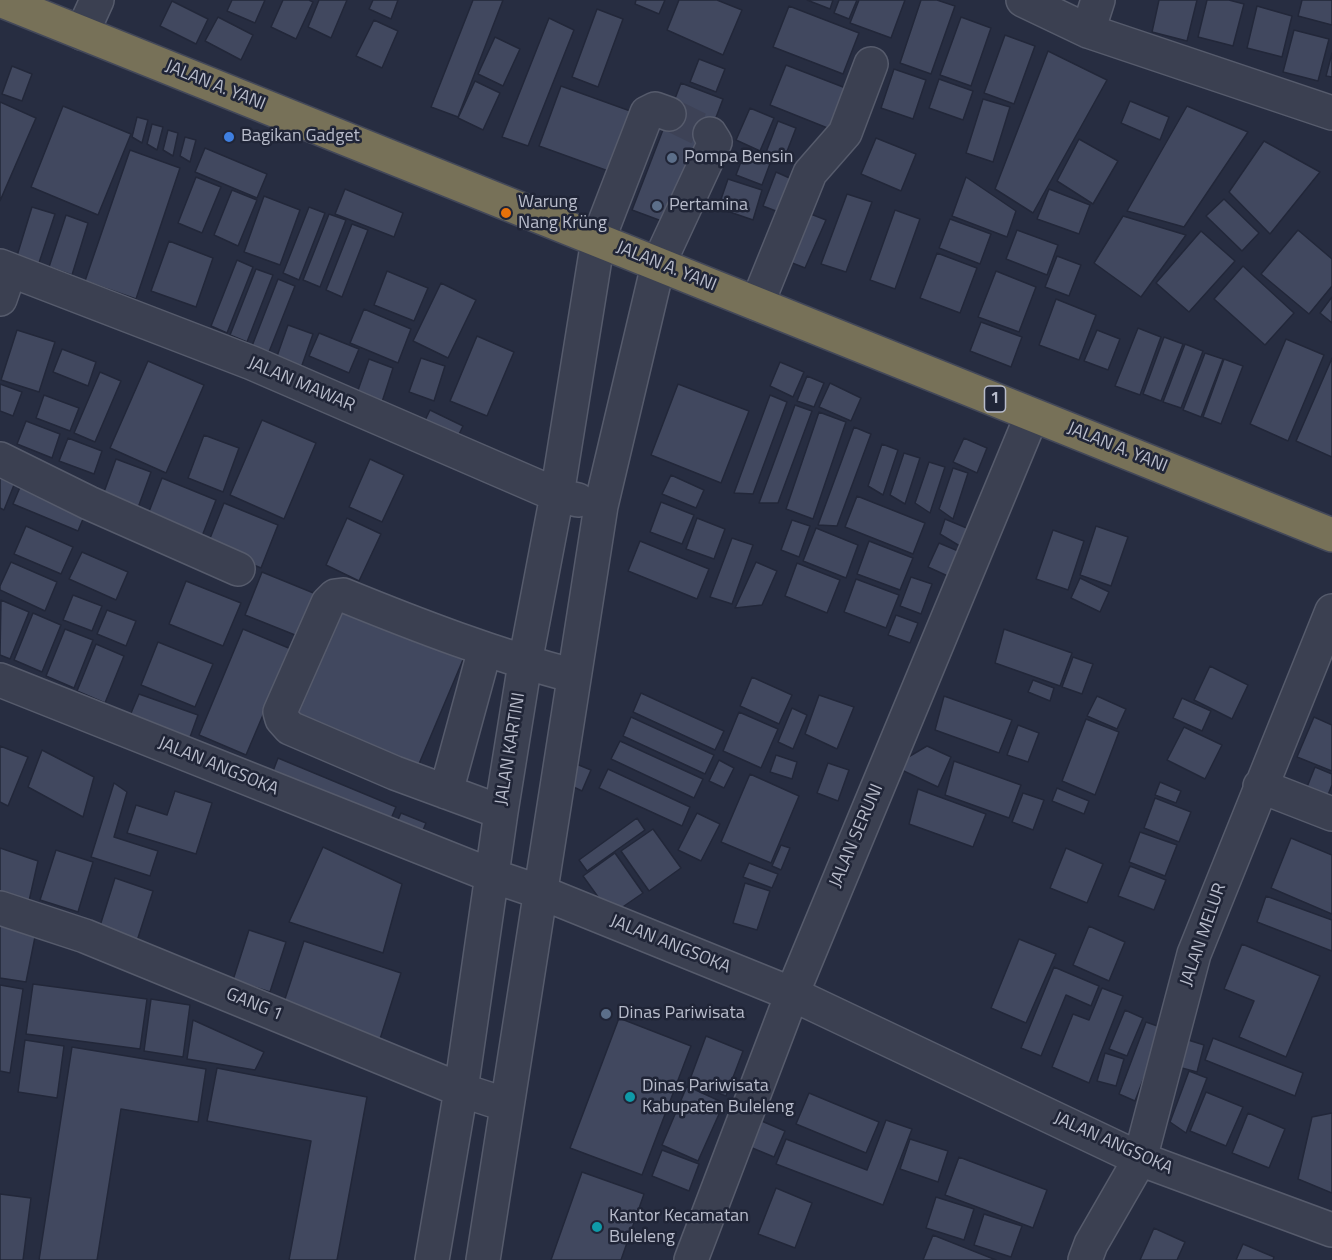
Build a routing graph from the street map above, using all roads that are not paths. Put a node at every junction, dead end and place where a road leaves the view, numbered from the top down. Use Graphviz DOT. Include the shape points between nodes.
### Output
graph roads {
  1 [pos="0,0"];
  2 [pos="97,0"];
  3 [pos="1023,0"];
  4 [pos="1098,0"];
  5 [pos="1088,31"];
  6 [pos="82,33"];
  7 [pos="871,64"];
  8 [pos="1332,113"];
  9 [pos="669,114"];
  10 [pos="710,134"];
  11 [pos="598,240"];
  12 [pos="658,265"];
  13 [pos="3,278"];
  14 [pos="756,304"];
  15 [pos="1032,415"];
  16 [pos="0,459"];
  17 [pos="557,495"];
  18 [pos="601,506"];
  19 [pos="1332,535"];
  20 [pos="238,569"];
  21 [pos="1332,611"];
  22 [pos="485,649"];
  23 [pos="525,663"];
  24 [pos="574,676"];
  25 [pos="0,680"];
  26 [pos="1260,786"];
  27 [pos="446,792"];
  28 [pos="501,812"];
  29 [pos="1332,814"];
  30 [pos="493,876"];
  31 [pos="540,892"];
  32 [pos="0,908"];
  33 [pos="792,994"];
  34 [pos="461,1090"];
  35 [pos="507,1105"];
  36 [pos="1140,1159"];
  37 [pos="1332,1230"];
  38 [pos="432,1260"];
  39 [pos="483,1260"];
  40 [pos="691,1260"];
  41 [pos="1085,1260"];
  1 -- 6 [label="highway, JALAN A. YANI / 1"];
  2 -- 6 [label="street"];
  3 -- 5 [label="street"];
  4 -- 5 [label="street"];
  5 -- 8 [label="street"];
  6 -- 11 [label="highway, JALAN A. YANI / 1"];
  7 -- 14 [label="street" via="845,133 810,173"];
  9 -- 11 [label="street, JALAN KARTINI" via="655,109 647,113"];
  10 -- 12 [label="street" via="715,142"];
  11 -- 12 [label="highway, JALAN A. YANI / 1"];
  11 -- 17 [label="street, JALAN KARTINI"];
  12 -- 14 [label="highway, JALAN A. YANI / 1"];
  12 -- 18 [label="street"];
  13 -- 17 [label="street, JALAN MAWAR" via="252,363"];
  14 -- 15 [label="highway, JALAN A. YANI / 1"];
  15 -- 19 [label="highway, JALAN A. YANI / 1"];
  15 -- 33 [label="street, JALAN SERUNI"];
  16 -- 20 [label="street"];
  17 -- 18 [label="street, JALAN MAWAR"];
  17 -- 23 [label="street, JALAN KARTINI"];
  18 -- 24 [label="street"];
  21 -- 26 [label="street, JALAN MELUR"];
  22 -- 23 [label="street"];
  22 -- 27 [label="street"];
  22 -- 27 [label="street" via="344,595 334,596 280,712 290,728"];
  23 -- 24 [label="street"];
  23 -- 28 [label="street, JALAN KARTINI"];
  24 -- 31 [label="street"];
  25 -- 30 [label="street, JALAN ANGSOKA"];
  26 -- 29 [label="street"];
  26 -- 36 [label="street, JALAN MELUR" via="1194,954"];
  27 -- 28 [label="street"];
  28 -- 30 [label="street, JALAN KARTINI"];
  30 -- 31 [label="street, JALAN ANGSOKA"];
  30 -- 34 [label="street, JALAN KARTINI"];
  31 -- 33 [label="street, JALAN ANGSOKA"];
  31 -- 35 [label="street"];
  32 -- 34 [label="street, GANG 1" via="85,936"];
  33 -- 36 [label="street, JALAN ANGSOKA"];
  33 -- 40 [label="street, JALAN SERUNI"];
  34 -- 35 [label="street, GANG 1"];
  34 -- 38 [label="street, JALAN KARTINI"];
  35 -- 39 [label="street"];
  36 -- 37 [label="street, JALAN ANGSOKA"];
  36 -- 41 [label="street, JALAN MELUR"];
}
